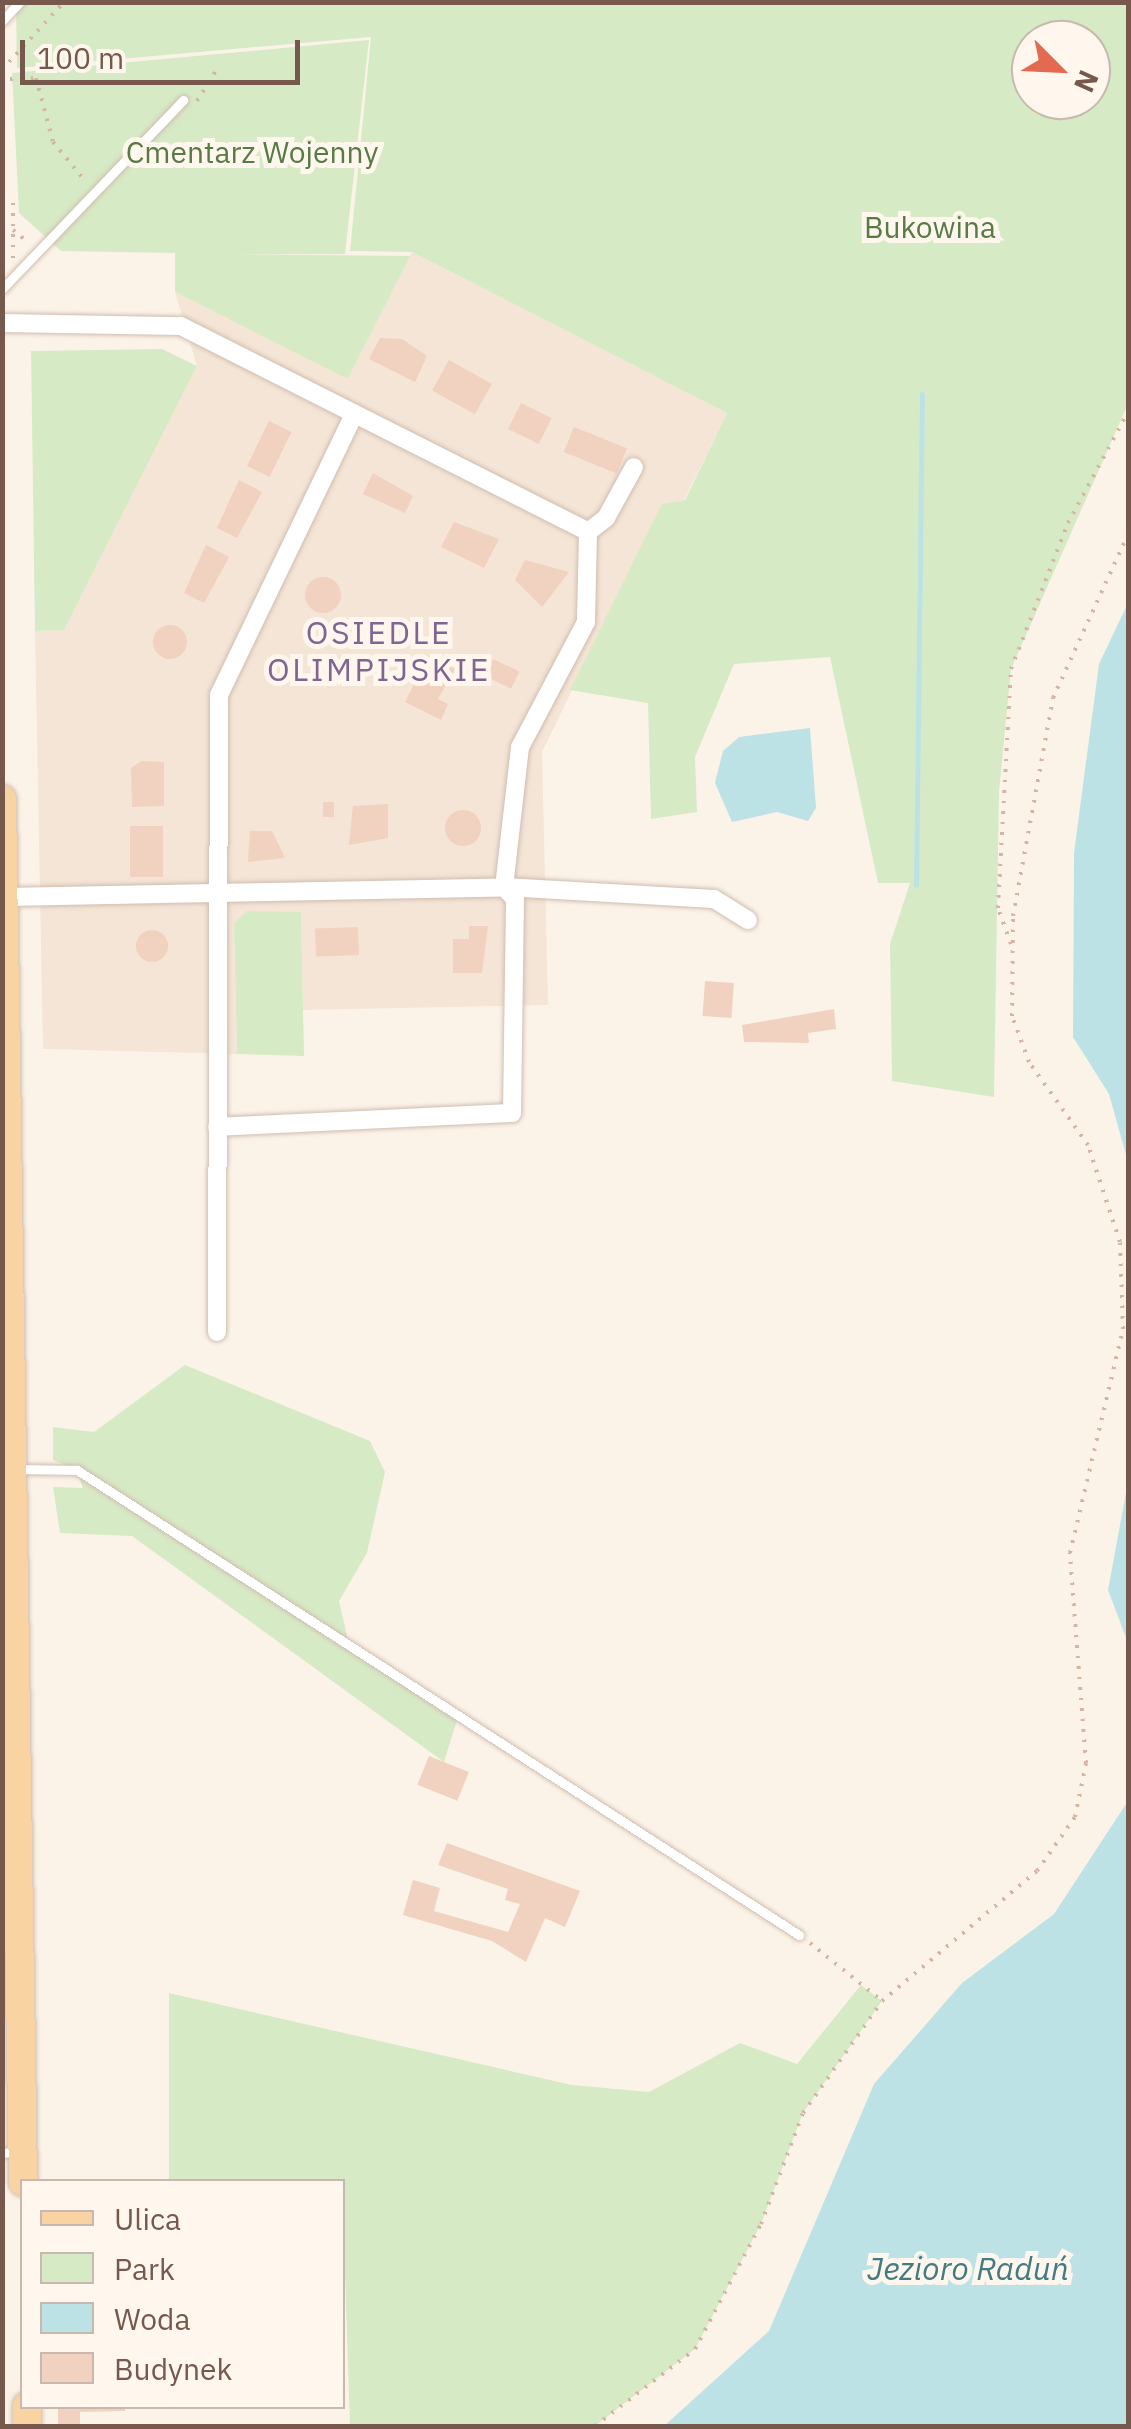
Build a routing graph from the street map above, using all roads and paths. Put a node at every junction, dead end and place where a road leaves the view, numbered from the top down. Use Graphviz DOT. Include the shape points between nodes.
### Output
graph roads {
  1 [pos="20,2"];
  2 [pos="64,2"];
  3 [pos="2,21"];
  4 [pos="10,62"];
  5 [pos="10,79"];
  6 [pos="184,100"];
  7 [pos="96,191"];
  8 [pos="14,201"];
  9 [pos="13,230"];
  10 [pos="39,252"];
  11 [pos="12,280"];
  12 [pos="2,289"];
  13 [pos="2,323"];
  14 [pos="1128,412"];
  15 [pos="354,414"];
  16 [pos="634,467"];
  17 [pos="588,532"];
  18 [pos="1128,534"];
  19 [pos="2,799"];
  20 [pos="504,887"];
  21 [pos="214,891"];
  22 [pos="4,897"];
  23 [pos="748,920"];
  24 [pos="4,927"];
  25 [pos="1013,949"];
  26 [pos="217,1127"];
  27 [pos="217,1332"];
  28 [pos="7,1383"];
  29 [pos="13,1469"];
  30 [pos="10,1892"];
  31 [pos="799,1934"];
  32 [pos="882,2001"];
  33 [pos="13,2152"];
  34 [pos="22,2179"];
  35 [pos="595,2426"];
  1 -- 3 [label="lane"];
  2 -- 4 [label="path"];
  5 -- 7 [label="path" via="36,78 53,142"];
  6 -- 7 [label="lane"];
  7 -- 10 [label="lane"];
  8 -- 9 [label="path"];
  9 -- 10 [label="path"];
  9 -- 11 [label="path"];
  10 -- 11 [label="lane"];
  11 -- 12 [label="lane"];
  13 -- 15 [label="street" via="181,326"];
  14 -- 25 [label="path" via="1068,523 1011,669 998,908"];
  15 -- 17 [label="street"];
  15 -- 21 [label="street" via="219,695"];
  16 -- 17 [label="street" via="606,518"];
  17 -- 20 [label="street" via="586,622 520,747"];
  18 -- 25 [label="path" via="1054,698 1029,797"];
  19 -- 22 [label="main road"];
  20 -- 21 [label="street"];
  20 -- 23 [label="street" via="714,899"];
  20 -- 26 [label="street" via="515,900 512,1113"];
  21 -- 22 [label="street"];
  21 -- 26 [label="street"];
  22 -- 24 [label="main road"];
  24 -- 28 [label="main road"];
  25 -- 32 [label="path" via="1018,1031 1088,1145 1120,1242 1124,1329 1070,1553 1086,1763 1075,1816 1037,1872"];
  26 -- 27 [label="street"];
  28 -- 29 [label="main road"];
  29 -- 30 [label="main road"];
  29 -- 31 [label="lane" via="77,1470"];
  30 -- 33 [label="main road"];
  31 -- 32 [label="path"];
  32 -- 35 [label="path" via="803,2113 761,2224 695,2349"];
  33 -- 34 [label="main road"];
}
